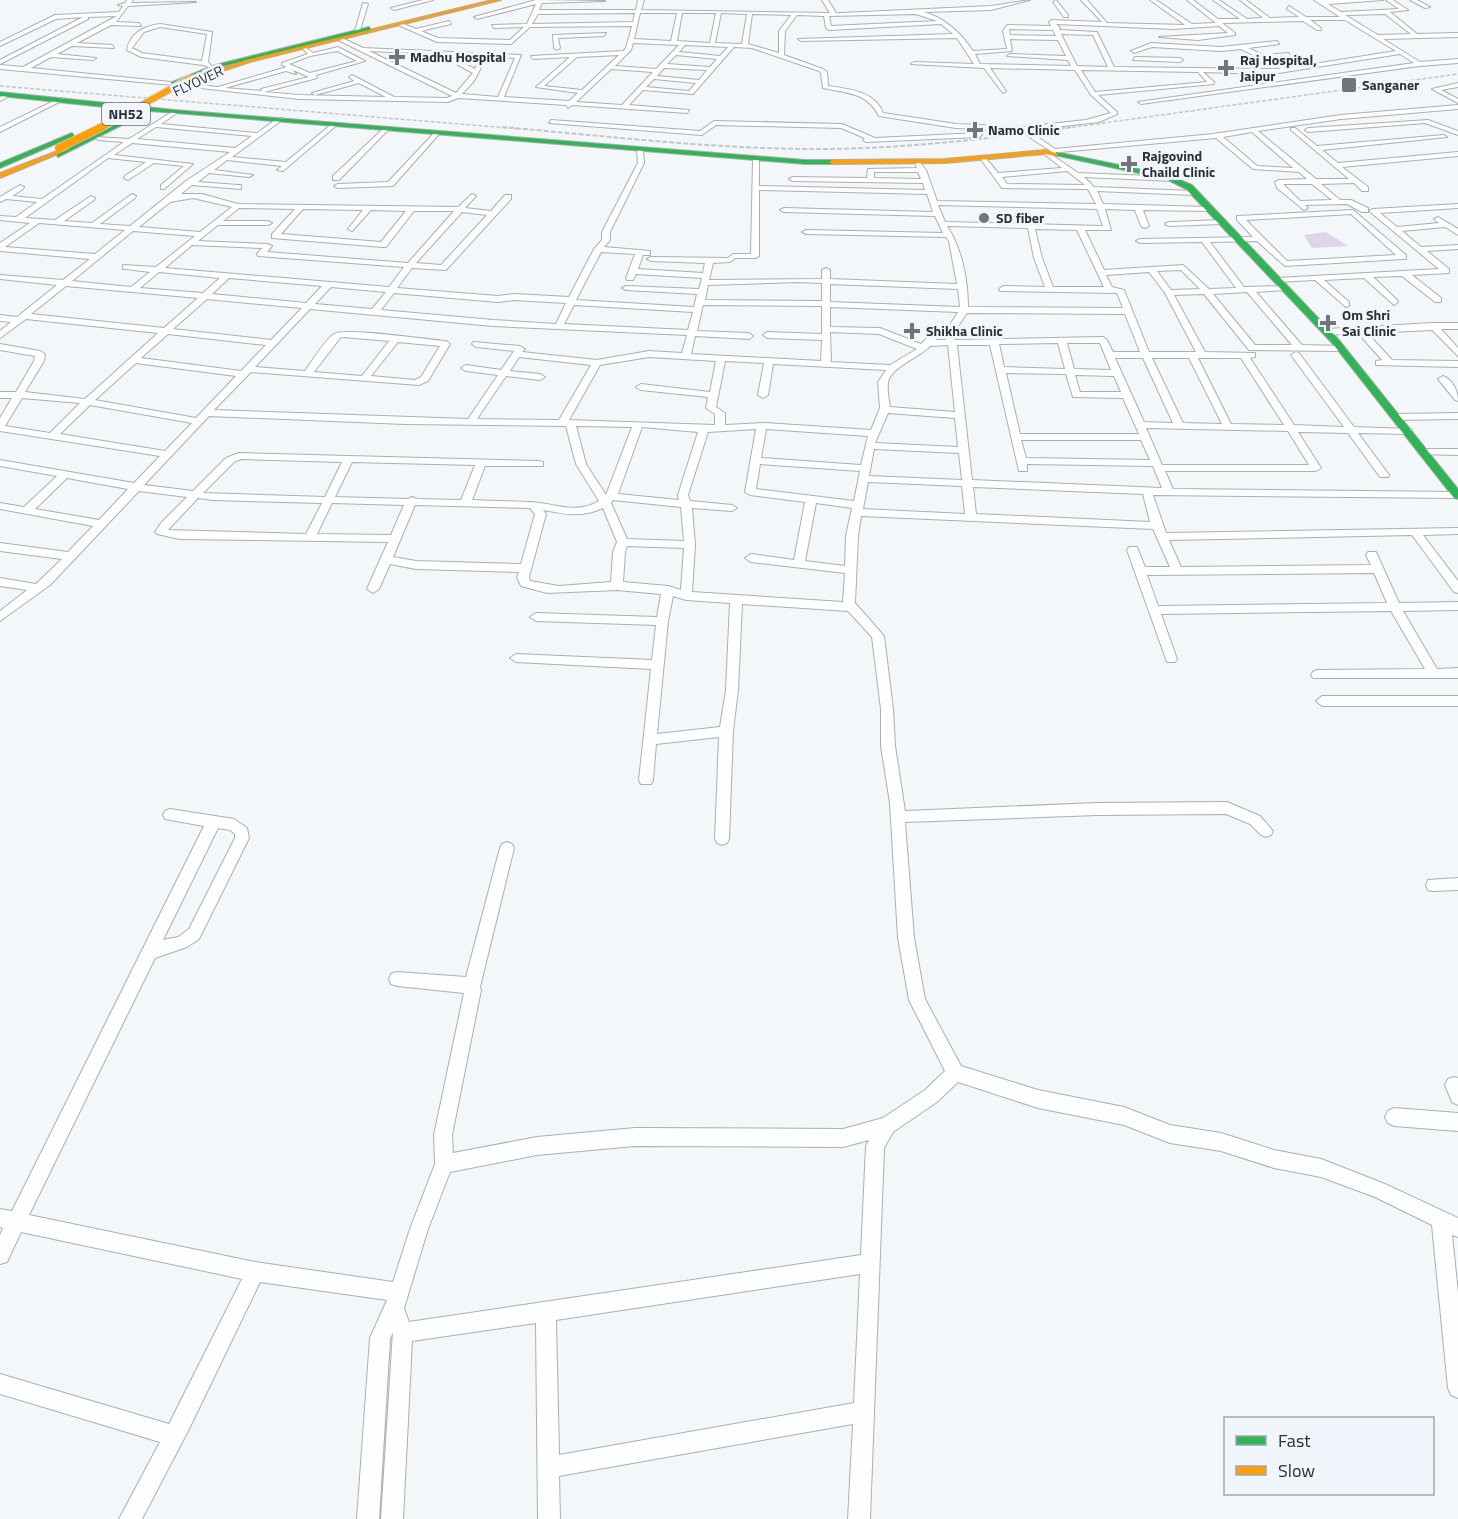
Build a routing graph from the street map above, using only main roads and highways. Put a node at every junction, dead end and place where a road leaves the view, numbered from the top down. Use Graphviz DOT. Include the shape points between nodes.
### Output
graph roads {
  1 [pos="498,0"];
  2 [pos="481,5"];
  3 [pos="398,23"];
  4 [pos="367,29"];
  5 [pos="336,39"];
  6 [pos="190,81"];
  7 [pos="171,84"];
  8 [pos="3,96"];
  9 [pos="130,106"];
  10 [pos="150,110"];
  11 [pos="0,166"];
  12 [pos="0,175"];
  13 [pos="1457,495"];
  1 -- 3 [label="main road, NH52"];
  2 -- 3 [label="main road, NH52"];
  3 -- 4 [label="main road, NH52"];
  4 -- 5 [label="main road, FLYOVER / NH52"];
  4 -- 6 [label="main road" via="208,65"];
  5 -- 6 [label="main road"];
  5 -- 12 [label="main road, FLYOVER / NH52, bridge" via="220,66 192,77 63,148"];
  6 -- 7 [label="main road"];
  8 -- 9 [label="main road"];
  9 -- 10 [label="main road"];
  9 -- 11 [label="main road"];
  10 -- 12 [label="main road" via="98,138"];
  10 -- 13 [label="main road" via="870,166 932,198 983,158 1018,161 1053,152 1174,179 1194,193 1327,332"];
}
